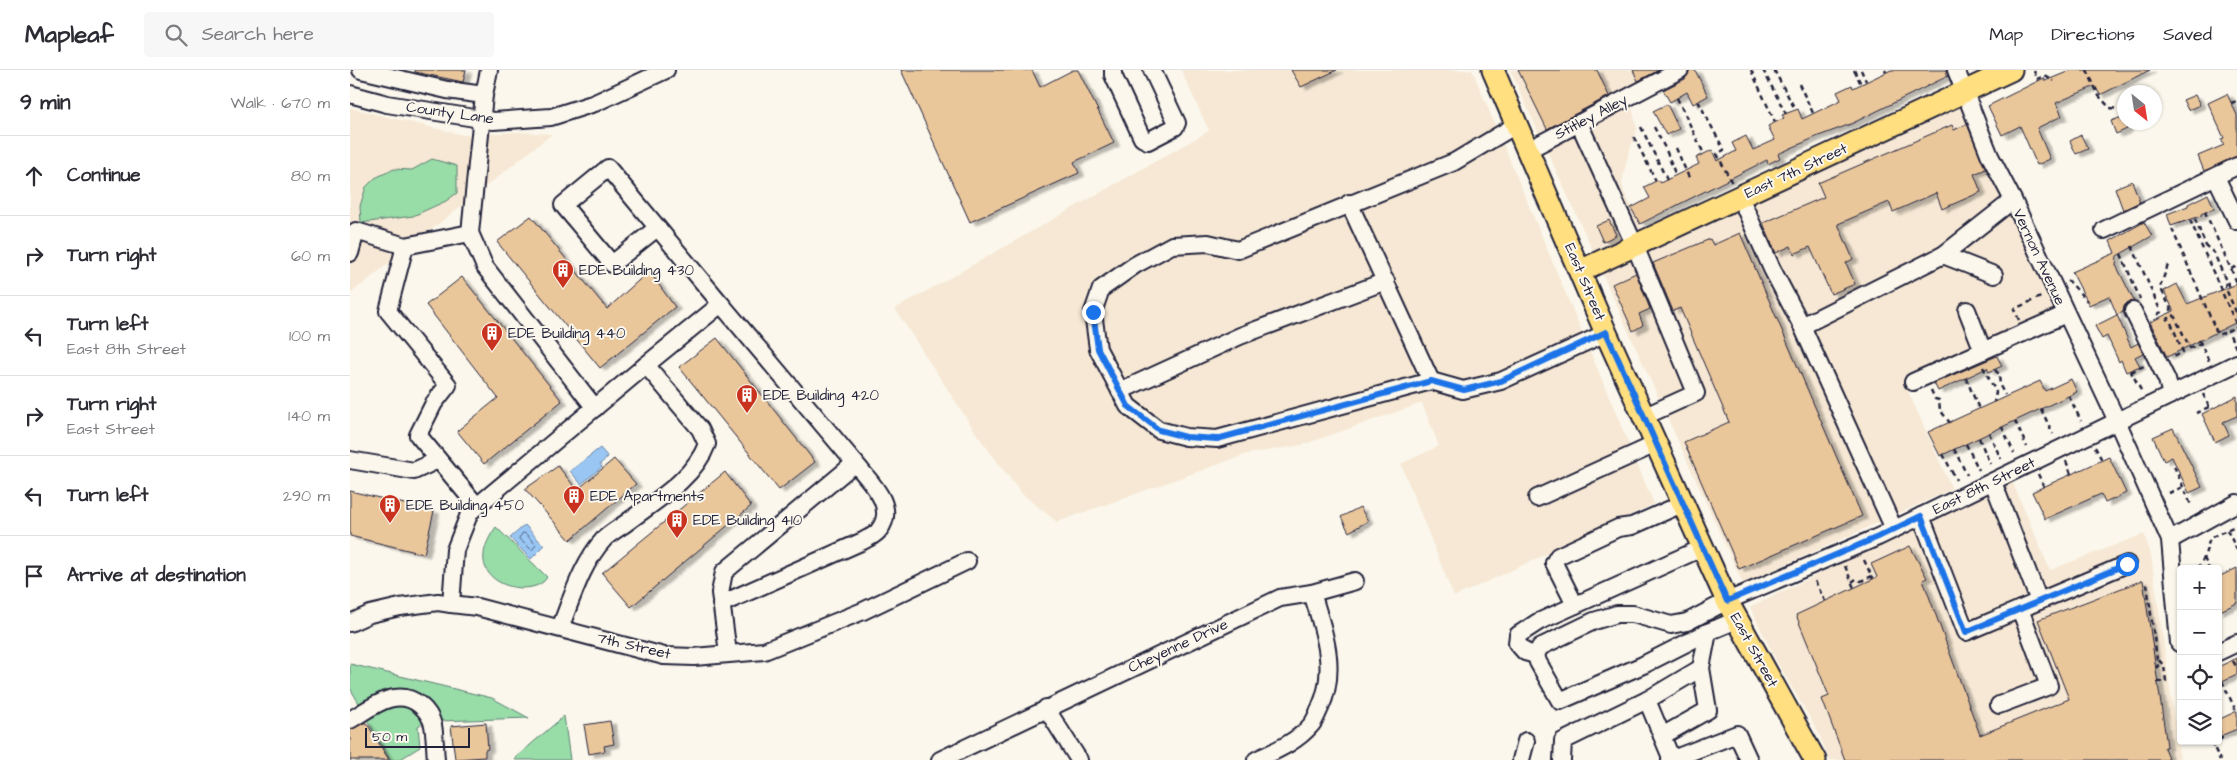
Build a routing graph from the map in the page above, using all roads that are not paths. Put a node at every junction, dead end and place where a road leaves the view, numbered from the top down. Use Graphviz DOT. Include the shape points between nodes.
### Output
graph roads {
  1 [pos="362,70"];
  2 [pos="489,70"];
  3 [pos="1112,70"];
  4 [pos="1152,70"];
  5 [pos="1493,70"];
  6 [pos="1680,70"];
  7 [pos="1956,70"];
  8 [pos="2011,70"];
  9 [pos="658,72"];
  10 [pos="1965,91"];
  11 [pos="350,94"];
  12 [pos="484,95"];
  13 [pos="482,120"];
  14 [pos="1579,123"];
  15 [pos="1516,125"];
  16 [pos="1528,150"];
  17 [pos="2237,166"];
  18 [pos="2216,176"];
  19 [pos="1737,191"];
  20 [pos="2013,200"];
  21 [pos="1349,203"];
  22 [pos="2237,221"];
  23 [pos="657,228"];
  24 [pos="2104,230"];
  25 [pos="470,233"];
  26 [pos="405,246"];
  27 [pos="1635,246"];
  28 [pos="350,253"];
  29 [pos="1943,255"];
  30 [pos="1580,271"];
  31 [pos="1994,275"];
  32 [pos="1386,281"];
  33 [pos="721,304"];
  34 [pos="1967,310"];
  35 [pos="2133,311"];
  36 [pos="2066,314"];
  37 [pos="1802,326"];
  38 [pos="1606,332"];
  39 [pos="1979,352"];
  40 [pos="2236,356"];
  41 [pos="646,365"];
  42 [pos="1919,379"];
  43 [pos="1431,381"];
  44 [pos="1120,391"];
  45 [pos="2171,395"];
  46 [pos="595,408"];
  47 [pos="1643,416"];
  48 [pos="2117,421"];
  49 [pos="1656,444"];
  50 [pos="350,460"];
  51 [pos="438,460"];
  52 [pos="854,463"];
  53 [pos="1993,482"];
  54 [pos="1537,498"];
  55 [pos="2237,503"];
  56 [pos="1682,504"];
  57 [pos="477,506"];
  58 [pos="1921,516"];
  59 [pos="1894,529"];
  60 [pos="2170,540"];
  61 [pos="1702,548"];
  62 [pos="966,561"];
  63 [pos="2127,564"];
  64 [pos="1355,581"];
  65 [pos="1312,593"];
  66 [pos="1727,601"];
  67 [pos="2039,601"];
  68 [pos="451,604"];
  69 [pos="721,604"];
  70 [pos="1575,605"];
  71 [pos="2020,609"];
  72 [pos="1737,620"];
  73 [pos="2177,620"];
  74 [pos="350,623"];
  75 [pos="560,628"];
  76 [pos="1708,632"];
  77 [pos="2237,643"];
  78 [pos="2222,650"];
  79 [pos="728,653"];
  80 [pos="1536,655"];
  81 [pos="1701,668"];
  82 [pos="1647,700"];
  83 [pos="1999,705"];
  84 [pos="1046,708"];
  85 [pos="350,720"];
  86 [pos="1662,736"];
  87 [pos="1526,741"];
  88 [pos="436,760"];
  89 [pos="940,760"];
  90 [pos="1079,760"];
  91 [pos="1256,760"];
  92 [pos="1521,760"];
  93 [pos="1562,760"];
  94 [pos="1671,760"];
  95 [pos="1749,760"];
  96 [pos="1815,760"];
  1 -- 12 [label="street" via="447,90"];
  2 -- 12 [label="street"];
  3 -- 4 [label="street" via="1142,138 1148,141 1177,123"];
  5 -- 15 [label="main road, East Street"];
  6 -- 14 [label="street, Stitley Alley"];
  7 -- 10 [label="street, Vernon Avenue"];
  8 -- 10 [label="main road, East 7th Street"];
  9 -- 13 [label="street, County Lane" via="595,103 551,117"];
  10 -- 19 [label="main road, East 7th Street"];
  10 -- 20 [label="street, Vernon Avenue" via="1990,156"];
  11 -- 13 [label="street, County Lane" via="387,104"];
  12 -- 13 [label="street"];
  13 -- 25 [label="street"];
  14 -- 16 [label="street, Stitley Alley"];
  14 -- 27 [label="street"];
  15 -- 16 [label="main road, East Street"];
  15 -- 21 [label="street" via="1454,162"];
  16 -- 30 [label="main road, East Street"];
  17 -- 18 [label="street"];
  18 -- 22 [label="street"];
  18 -- 24 [label="street"];
  19 -- 27 [label="main road, East 7th Street"];
  19 -- 37 [label="street"];
  20 -- 29 [label="street"];
  20 -- 36 [label="street, Vernon Avenue"];
  21 -- 32 [label="street"];
  21 -- 44 [label="street" via="1238,250 1208,243 1172,245 1101,289 1093,312 1098,349"];
  23 -- 23 [label="street" via="608,168 563,205 612,264"];
  23 -- 33 [label="street"];
  25 -- 26 [label="street"];
  25 -- 46 [label="street" via="485,267"];
  26 -- 28 [label="street" via="356,231"];
  26 -- 51 [label="street" via="388,310 448,385 434,403 418,435"];
  27 -- 30 [label="main road, East 7th Street"];
  27 -- 47 [label="street" via="1696,393"];
  29 -- 31 [label="street"];
  29 -- 37 [label="street"];
  30 -- 38 [label="main road, East Street"];
  32 -- 43 [label="street"];
  32 -- 44 [label="street" via="1240,336"];
  33 -- 41 [label="street"];
  33 -- 52 [label="street"];
  34 -- 39 [label="street"];
  35 -- 45 [label="street" via="2167,380"];
  36 -- 39 [label="street"];
  36 -- 48 [label="street, Vernon Avenue"];
  37 -- 59 [label="street"];
  38 -- 43 [label="street" via="1501,381 1464,390"];
  38 -- 47 [label="main road, East Street"];
  39 -- 42 [label="street"];
  40 -- 45 [label="street, East 8th Street"];
  41 -- 46 [label="street"];
  41 -- 75 [label="street" via="700,429 708,444 703,456 681,481 605,538 576,585"];
  43 -- 44 [label="street" via="1217,439 1186,437 1159,430 1128,406"];
  45 -- 48 [label="street, East 8th Street"];
  46 -- 57 [label="street"];
  47 -- 49 [label="main road, East Street"];
  48 -- 53 [label="street, East 8th Street"];
  48 -- 60 [label="street, Vernon Avenue"];
  49 -- 54 [label="street"];
  49 -- 56 [label="main road, East Street"];
  50 -- 51 [label="street" via="414,471"];
  51 -- 57 [label="street"];
  52 -- 69 [label="street" via="724,572"];
  52 -- 69 [label="street" via="884,500 886,518 879,531"];
  53 -- 58 [label="street, East 8th Street"];
  53 -- 67 [label="street"];
  55 -- 60 [label="street"];
  56 -- 61 [label="main road, East Street"];
  56 -- 70 [label="street" via="1632,526 1618,528 1558,556 1554,563"];
  57 -- 68 [label="street" via="470,512 455,550"];
  58 -- 59 [label="street, East 8th Street"];
  58 -- 71 [label="street" via="1966,632"];
  59 -- 66 [label="street, East 8th Street"];
  60 -- 73 [label="street, Vernon Avenue"];
  61 -- 66 [label="main road, East Street"];
  61 -- 70 [label="street"];
  62 -- 79 [label="street, 7th Street" via="864,611 808,634 764,651"];
  63 -- 67 [label="street"];
  64 -- 65 [label="street, Cheyenne Drive"];
  65 -- 84 [label="street, Cheyenne Drive" via="1280,598"];
  65 -- 91 [label="street" via="1324,630 1329,666 1327,692 1312,725 1285,747"];
  66 -- 72 [label="main road, East Street"];
  66 -- 80 [label="street, East 8th Street" via="1687,622 1671,625 1633,614 1617,614 1594,621 1540,647"];
  67 -- 71 [label="street"];
  68 -- 74 [label="street, 7th Street" via="438,602 400,607"];
  68 -- 75 [label="street, 7th Street" via="477,607"];
  69 -- 79 [label="street"];
  70 -- 80 [label="street" via="1518,635 1520,648"];
  71 -- 83 [label="street" via="2049,686"];
  72 -- 76 [label="street"];
  72 -- 96 [label="main road, East Street"];
  75 -- 79 [label="street, 7th Street" via="664,656"];
  76 -- 80 [label="street" via="1560,701"];
  76 -- 81 [label="street"];
  77 -- 78 [label="street"];
  81 -- 82 [label="street"];
  81 -- 86 [label="street" via="1708,710"];
  82 -- 86 [label="street"];
  82 -- 93 [label="street" via="1563,741"];
  84 -- 89 [label="street, Cheyenne Drive"];
  84 -- 90 [label="street"];
  85 -- 88 [label="street" via="397,696 412,699 426,710 433,724"];
  86 -- 94 [label="street"];
  87 -- 92 [label="street"];
  94 -- 95 [label="street" via="1737,734"];
}
